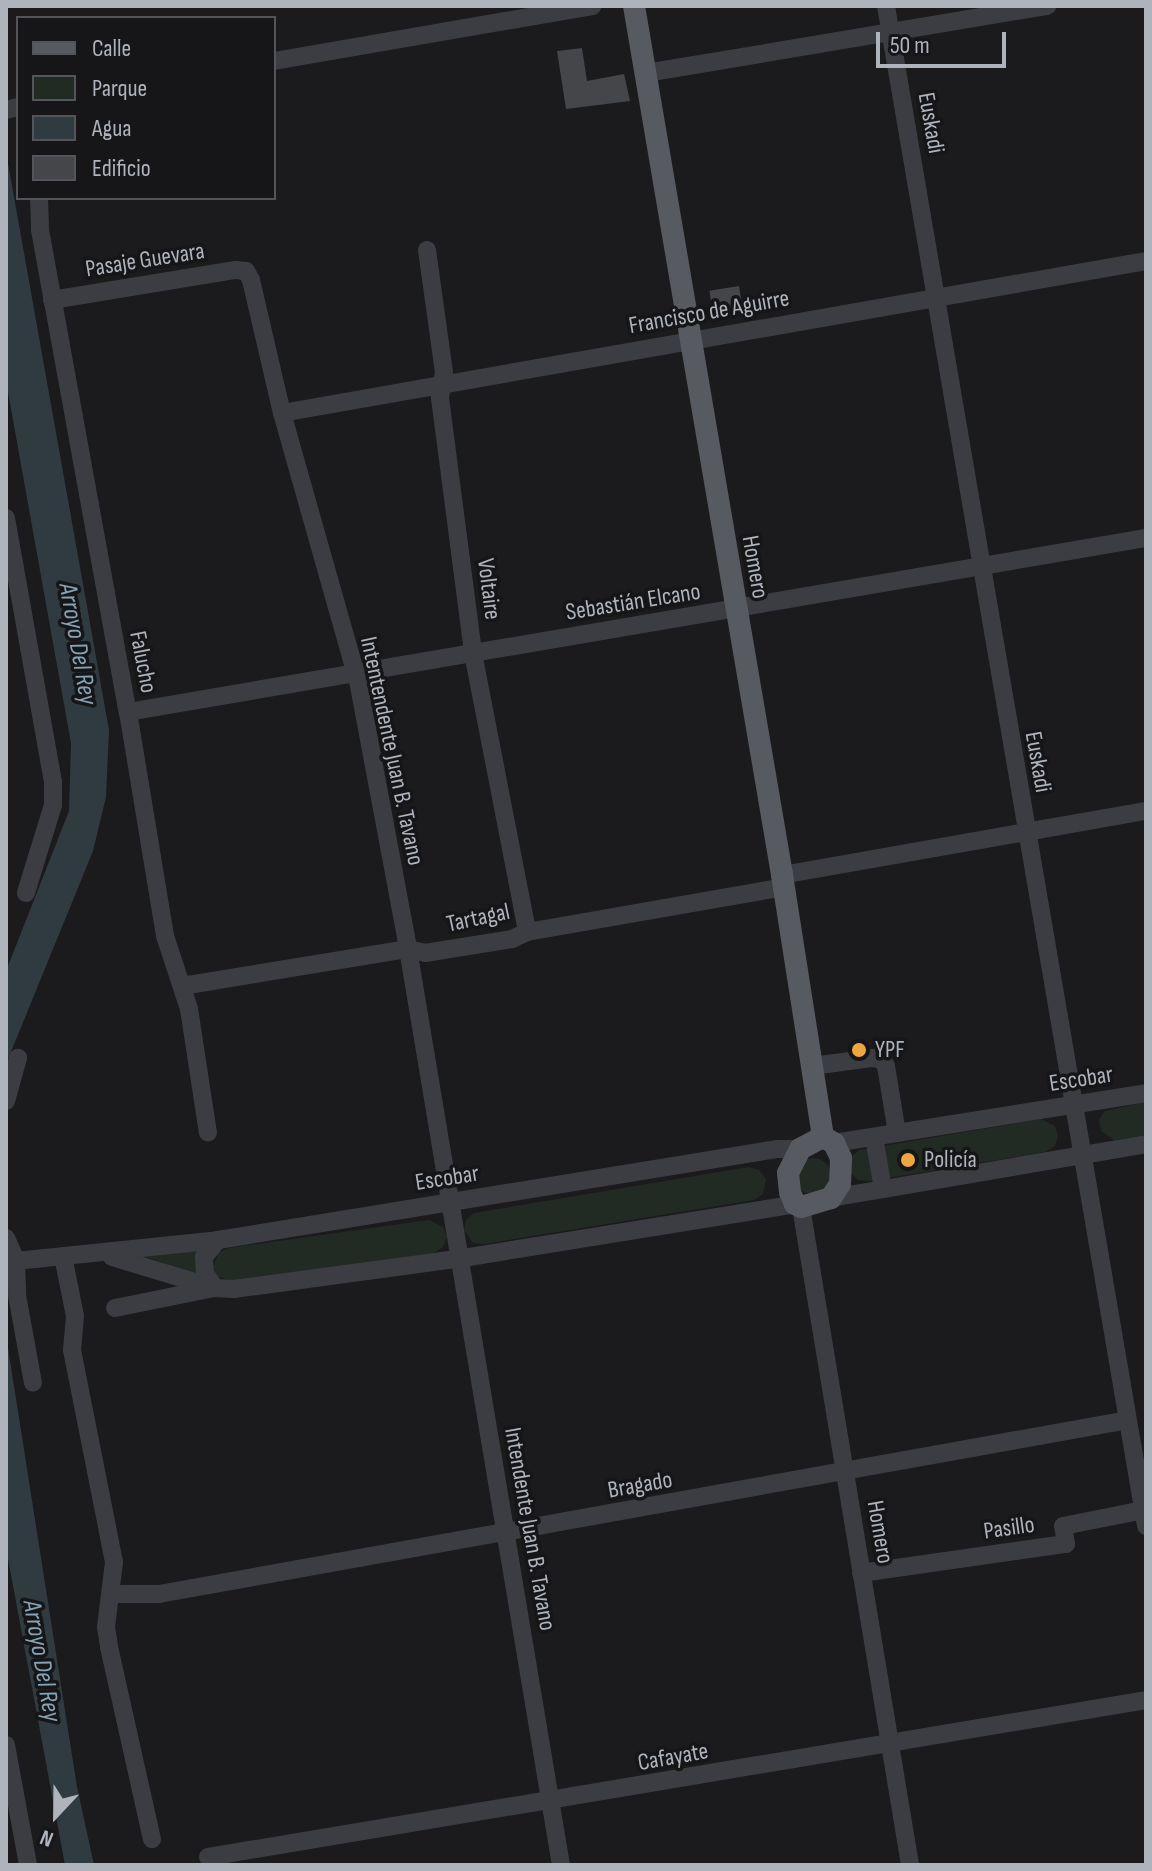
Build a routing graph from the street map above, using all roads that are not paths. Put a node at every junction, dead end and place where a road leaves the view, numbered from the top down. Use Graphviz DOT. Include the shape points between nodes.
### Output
graph roads {
  1 [pos="592,6"];
  2 [pos="634,6"];
  3 [pos="886,6"];
  4 [pos="1047,6"];
  5 [pos="891,32"];
  6 [pos="276,61"];
  7 [pos="646,73"];
  8 [pos="39,200"];
  9 [pos="427,250"];
  10 [pos="1146,261"];
  11 [pos="246,271"];
  12 [pos="936,297"];
  13 [pos="52,300"];
  14 [pos="690,339"];
  15 [pos="441,385"];
  16 [pos="282,413"];
  17 [pos="6,518"];
  18 [pos="1146,538"];
  19 [pos="981,568"];
  20 [pos="736,609"];
  21 [pos="473,653"];
  22 [pos="354,671"];
  23 [pos="128,712"];
  24 [pos="1146,811"];
  25 [pos="1026,833"];
  26 [pos="783,881"];
  27 [pos="26,893"];
  28 [pos="527,932"];
  29 [pos="408,949"];
  30 [pos="182,986"];
  31 [pos="18,1058"];
  32 [pos="812,1066"];
  33 [pos="1146,1093"];
  34 [pos="6,1101"];
  35 [pos="1074,1104"];
  36 [pos="208,1133"];
  37 [pos="897,1133"];
  38 [pos="874,1137"];
  39 [pos="828,1140"];
  40 [pos="1146,1144"];
  41 [pos="800,1149"];
  42 [pos="1082,1155"];
  43 [pos="883,1189"];
  44 [pos="831,1198"];
  45 [pos="450,1202"];
  46 [pos="798,1206"];
  47 [pos="6,1238"];
  48 [pos="218,1240"];
  49 [pos="102,1253"];
  50 [pos="63,1256"];
  51 [pos="457,1259"];
  52 [pos="10,1261"];
  53 [pos="215,1288"];
  54 [pos="115,1308"];
  55 [pos="33,1383"];
  56 [pos="1135,1429"];
  57 [pos="842,1472"];
  58 [pos="1145,1518"];
  59 [pos="507,1534"];
  60 [pos="861,1573"];
  61 [pos="111,1594"];
  62 [pos="1146,1700"];
  63 [pos="890,1744"];
  64 [pos="6,1745"];
  65 [pos="551,1802"];
  66 [pos="152,1839"];
  67 [pos="6,1851"];
  68 [pos="27,1856"];
  69 [pos="276,1856"];
  70 [pos="208,1857"];
  71 [pos="561,1865"];
  72 [pos="910,1865"];
  1 -- 6 [label="street"];
  2 -- 7 [label="main road, Homero"];
  3 -- 5 [label="street, Euskadi"];
  4 -- 5 [label="street"];
  5 -- 7 [label="street"];
  5 -- 12 [label="street, Euskadi"];
  7 -- 14 [label="main road, Homero"];
  8 -- 13 [label="street, Falucho"];
  9 -- 15 [label="street, Voltaire" via="444,372"];
  10 -- 12 [label="street, Francisco de Aguirre"];
  11 -- 13 [label="street, Pasaje Guevara"];
  11 -- 16 [label="street, Intentendente Juan B. Tavano"];
  12 -- 14 [label="street, Francisco de Aguirre"];
  12 -- 19 [label="street, Euskadi"];
  13 -- 23 [label="street, Falucho"];
  14 -- 15 [label="street, Francisco de Aguirre"];
  14 -- 20 [label="main road, Homero"];
  15 -- 16 [label="street, Francisco de Aguirre"];
  15 -- 21 [label="street, Voltaire"];
  16 -- 22 [label="street, Intentendente Juan B. Tavano"];
  17 -- 27 [label="street" via="53,782 53,805"];
  18 -- 19 [label="street, Sebastián Elcano"];
  19 -- 20 [label="street, Sebastián Elcano"];
  19 -- 25 [label="street, Euskadi"];
  20 -- 21 [label="street, Sebastián Elcano"];
  20 -- 26 [label="main road, Homero"];
  21 -- 22 [label="street, Sebastián Elcano"];
  21 -- 28 [label="street, Voltaire"];
  22 -- 23 [label="street, Sebastián Elcano"];
  22 -- 29 [label="street, Intentendente Juan B. Tavano"];
  23 -- 30 [label="street, Falucho" via="165,936"];
  24 -- 25 [label="street, Tartagal"];
  25 -- 26 [label="street, Tartagal"];
  25 -- 35 [label="street, Euskadi"];
  26 -- 28 [label="street, Tartagal"];
  26 -- 32 [label="main road, Homero"];
  28 -- 29 [label="street, Tartagal" via="425,953"];
  29 -- 30 [label="street, Tartagal"];
  29 -- 45 [label="street, Intentendente Juan B. Tavano"];
  30 -- 36 [label="street, Falucho"];
  31 -- 34 [label="street"];
  32 -- 37 [label="street" via="882,1060"];
  32 -- 39 [label="main road, Homero"];
  33 -- 35 [label="street, Escobar"];
  35 -- 37 [label="street, Escobar"];
  35 -- 42 [label="street, Euskadi"];
  37 -- 38 [label="street, Escobar"];
  38 -- 39 [label="street, Escobar"];
  38 -- 43 [label="street"];
  39 -- 41 [label="main road"];
  39 -- 44 [label="main road" via="841,1158 842,1172"];
  40 -- 42 [label="street"];
  41 -- 45 [label="street, Escobar"];
  41 -- 46 [label="main road" via="788,1173"];
  42 -- 43 [label="street"];
  42 -- 56 [label="street, Euskadi"];
  43 -- 44 [label="street"];
  44 -- 46 [label="main road"];
  45 -- 48 [label="street, Escobar"];
  45 -- 51 [label="street, Intendente Juan B. Tavano"];
  46 -- 51 [label="street, Escobar"];
  46 -- 57 [label="street, Homero"];
  47 -- 52 [label="street"];
  48 -- 49 [label="street, Escobar"];
  48 -- 53 [label="street" via="204,1257 205,1273"];
  49 -- 50 [label="street, Escobar"];
  49 -- 53 [label="street, Escobar"];
  50 -- 52 [label="street, Escobar"];
  50 -- 61 [label="street" via="75,1316 72,1350 114,1562"];
  51 -- 53 [label="street, Escobar"];
  51 -- 59 [label="street, Intendente Juan B. Tavano"];
  52 -- 55 [label="street"];
  53 -- 54 [label="street, Escobar"];
  56 -- 57 [label="street, Bragado"];
  56 -- 58 [label="street, Euskadi"];
  57 -- 59 [label="street, Bragado"];
  57 -- 60 [label="street, Homero"];
  58 -- 60 [label="street, Pasillo" via="1063,1526 1066,1544"];
  59 -- 61 [label="street, Bragado" via="159,1594"];
  59 -- 65 [label="street, Intendente Juan B. Tavano"];
  60 -- 63 [label="street, Homero"];
  61 -- 66 [label="street" via="109,1647"];
  62 -- 63 [label="street, Cafayate"];
  63 -- 65 [label="street, Cafayate"];
  63 -- 72 [label="street, Homero"];
  64 -- 68 [label="street"];
  65 -- 69 [label="street, Cafayate"];
  65 -- 71 [label="street, Intendente Juan B. Tavano"];
  67 -- 68 [label="street"];
  69 -- 70 [label="street, Cafayate"];
}
